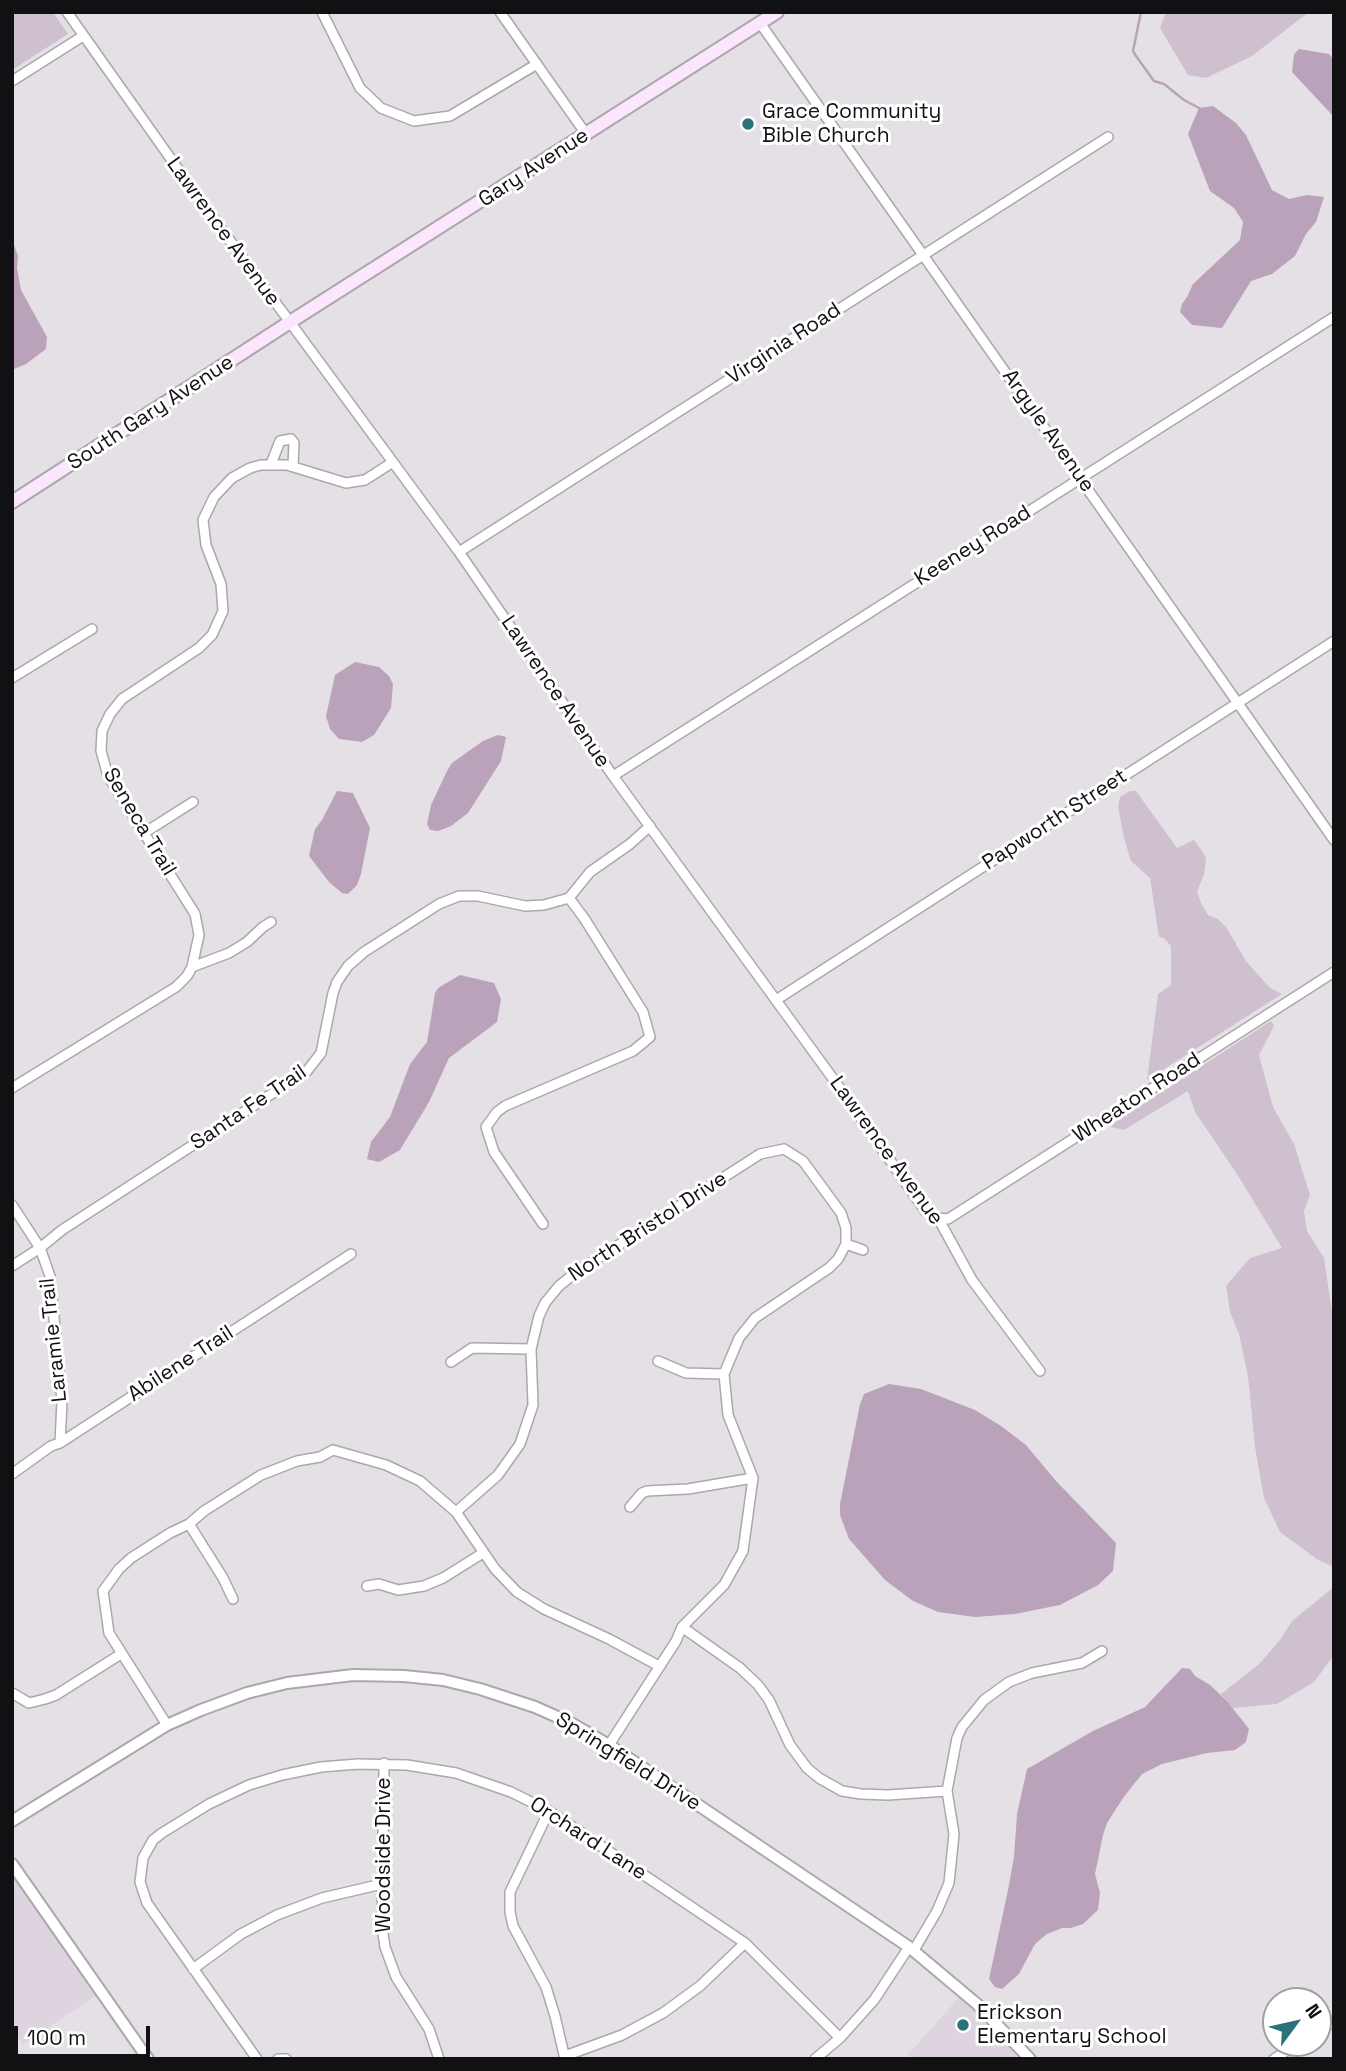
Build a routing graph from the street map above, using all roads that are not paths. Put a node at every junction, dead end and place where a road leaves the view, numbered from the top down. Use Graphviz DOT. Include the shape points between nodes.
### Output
graph roads {
  1 [pos="66,12"];
  2 [pos="322,12"];
  3 [pos="500,12"];
  4 [pos="778,12"];
  5 [pos="760,23"];
  6 [pos="83,36"];
  7 [pos="537,64"];
  8 [pos="12,81"];
  9 [pos="586,134"];
  10 [pos="1108,137"];
  11 [pos="924,254"];
  12 [pos="1334,317"];
  13 [pos="290,323"];
  14 [pos="393,462"];
  15 [pos="271,464"];
  16 [pos="293,466"];
  17 [pos="1081,478"];
  18 [pos="12,502"];
  19 [pos="459,552"];
  20 [pos="92,629"];
  21 [pos="1334,640"];
  22 [pos="12,678"];
  23 [pos="1238,702"];
  24 [pos="613,776"];
  25 [pos="193,802"];
  26 [pos="650,826"];
  27 [pos="144,833"];
  28 [pos="1334,840"];
  29 [pos="569,898"];
  30 [pos="271,922"];
  31 [pos="192,968"];
  32 [pos="1334,972"];
  33 [pos="776,1000"];
  34 [pos="12,1088"];
  35 [pos="12,1205"];
  36 [pos="938,1218"];
  37 [pos="543,1224"];
  38 [pos="846,1244"];
  39 [pos="40,1248"];
  40 [pos="863,1250"];
  41 [pos="351,1254"];
  42 [pos="12,1266"];
  43 [pos="531,1349"];
  44 [pos="658,1361"];
  45 [pos="451,1362"];
  46 [pos="1040,1371"];
  47 [pos="724,1374"];
  48 [pos="60,1443"];
  49 [pos="12,1474"];
  50 [pos="752,1478"];
  51 [pos="630,1507"];
  52 [pos="456,1512"];
  53 [pos="188,1524"];
  54 [pos="483,1553"];
  55 [pos="367,1586"];
  56 [pos="233,1599"];
  57 [pos="682,1627"];
  58 [pos="1102,1651"];
  59 [pos="121,1654"];
  60 [pos="659,1666"];
  61 [pos="12,1693"];
  62 [pos="167,1725"];
  63 [pos="609,1745"];
  64 [pos="384,1763"];
  65 [pos="947,1791"];
  66 [pos="548,1811"];
  67 [pos="12,1821"];
  68 [pos="12,1864"];
  69 [pos="382,1884"];
  70 [pos="745,1943"];
  71 [pos="911,1948"];
  72 [pos="193,1969"];
  73 [pos="840,2038"];
  74 [pos="565,2058"];
  75 [pos="148,2059"];
  76 [pos="257,2059"];
  77 [pos="278,2059"];
  78 [pos="286,2059"];
  79 [pos="439,2059"];
  80 [pos="815,2059"];
  81 [pos="1030,2059"];
  1 -- 6 [label="street, Lawrence Avenue"];
  2 -- 7 [label="street" via="352,76 368,97 381,108 414,121 457,113"];
  3 -- 7 [label="street"];
  4 -- 5 [label="main road, Gary Avenue"];
  5 -- 9 [label="main road, Gary Avenue"];
  5 -- 11 [label="street, Argyle Avenue"];
  6 -- 8 [label="street"];
  6 -- 13 [label="street, Lawrence Avenue"];
  7 -- 9 [label="street"];
  9 -- 13 [label="main road, Gary Avenue"];
  10 -- 11 [label="street, Virginia Road"];
  11 -- 17 [label="street, Argyle Avenue"];
  11 -- 19 [label="street, Virginia Road"];
  12 -- 17 [label="street, Keeney Road"];
  13 -- 14 [label="street, Lawrence Avenue"];
  13 -- 18 [label="main road, South Gary Avenue"];
  14 -- 16 [label="street, Seneca Trail" via="365,480 346,483"];
  14 -- 19 [label="street, Lawrence Avenue"];
  15 -- 16 [label="street, Seneca Trail"];
  15 -- 16 [label="street" via="280,441 290,439 294,443"];
  15 -- 27 [label="street, Seneca Trail" via="232,478 216,493 203,520 206,545 221,584 223,611 212,635 122,699 102,731 108,776"];
  17 -- 23 [label="street, Argyle Avenue"];
  17 -- 24 [label="street, Keeney Road"];
  19 -- 24 [label="street, Lawrence Avenue"];
  20 -- 22 [label="street"];
  21 -- 23 [label="street, Papworth Street"];
  23 -- 28 [label="street, Argyle Avenue"];
  23 -- 33 [label="street, Papworth Street"];
  24 -- 26 [label="street, Lawrence Avenue"];
  25 -- 27 [label="street"];
  26 -- 29 [label="street" via="590,872"];
  26 -- 33 [label="street, Lawrence Avenue"];
  27 -- 31 [label="street, Seneca Trail" via="195,914 199,935"];
  29 -- 37 [label="street" via="643,1012 650,1037 633,1051 505,1106 486,1127 494,1152"];
  29 -- 39 [label="street, Santa Fe Trail" via="525,906 478,895 458,896 364,952 337,982 320,1053 307,1071"];
  30 -- 31 [label="street" via="238,948"];
  31 -- 34 [label="street" via="176,987"];
  32 -- 36 [label="street, Wheaton Road" via="948,1219"];
  33 -- 36 [label="street, Lawrence Avenue" via="926,1212"];
  35 -- 39 [label="street, Laramie Trail"];
  36 -- 46 [label="street, Lawrence Avenue" via="972,1280"];
  38 -- 40 [label="street"];
  38 -- 43 [label="street, North Bristol Drive" via="841,1213 810,1168 783,1149 754,1158 559,1286 539,1316"];
  38 -- 47 [label="street" via="829,1268 746,1328"];
  39 -- 42 [label="street, Santa Fe Trail"];
  39 -- 48 [label="street, Laramie Trail" via="50,1276 62,1401"];
  41 -- 48 [label="street, Abilene Trail"];
  43 -- 45 [label="street" via="472,1348"];
  43 -- 52 [label="street, North Bristol Drive" via="533,1405 520,1444 498,1475"];
  44 -- 47 [label="street" via="686,1373"];
  47 -- 50 [label="street" via="728,1415"];
  48 -- 49 [label="street, Abilene Trail"];
  50 -- 51 [label="street" via="647,1491"];
  50 -- 57 [label="street" via="738,1563"];
  52 -- 53 [label="street" via="403,1472 333,1450 261,1475"];
  52 -- 54 [label="street"];
  53 -- 56 [label="street"];
  53 -- 59 [label="street" via="131,1558 103,1591 109,1633"];
  54 -- 55 [label="street" via="424,1586 398,1590 379,1584"];
  54 -- 60 [label="street" via="506,1582 544,1609"];
  57 -- 60 [label="street"];
  57 -- 65 [label="street" via="758,1685 790,1745 819,1778 842,1791 861,1794"];
  58 -- 65 [label="street" via="1082,1663 1022,1676 984,1700 957,1738"];
  59 -- 61 [label="street" via="56,1695 29,1703"];
  59 -- 62 [label="street"];
  60 -- 63 [label="street"];
  62 -- 63 [label="street, Springfield Drive" via="247,1693 287,1683 384,1675 443,1680 498,1694 535,1706"];
  62 -- 67 [label="street, Springfield Drive"];
  63 -- 71 [label="street, Springfield Drive"];
  64 -- 66 [label="street, Orchard Lane" via="480,1780"];
  64 -- 69 [label="street, Woodside Drive"];
  64 -- 72 [label="street, Orchard Lane" via="321,1767 248,1786 209,1804 153,1840 143,1858 140,1882 147,1903"];
  65 -- 71 [label="street" via="954,1834 949,1883 937,1911"];
  66 -- 70 [label="street, Orchard Lane"];
  66 -- 74 [label="street" via="510,1892 510,1912 545,1987"];
  68 -- 75 [label="street"];
  69 -- 72 [label="street" via="322,1898 277,1915"];
  69 -- 79 [label="street, Woodside Drive" via="386,1953 429,2029"];
  70 -- 73 [label="street, Orchard Lane"];
  70 -- 74 [label="street" via="663,2014"];
  71 -- 73 [label="street"];
  71 -- 81 [label="street, Springfield Drive" via="977,2004"];
  72 -- 76 [label="street"];
  73 -- 80 [label="street"];
  77 -- 78 [label="street"];
}
